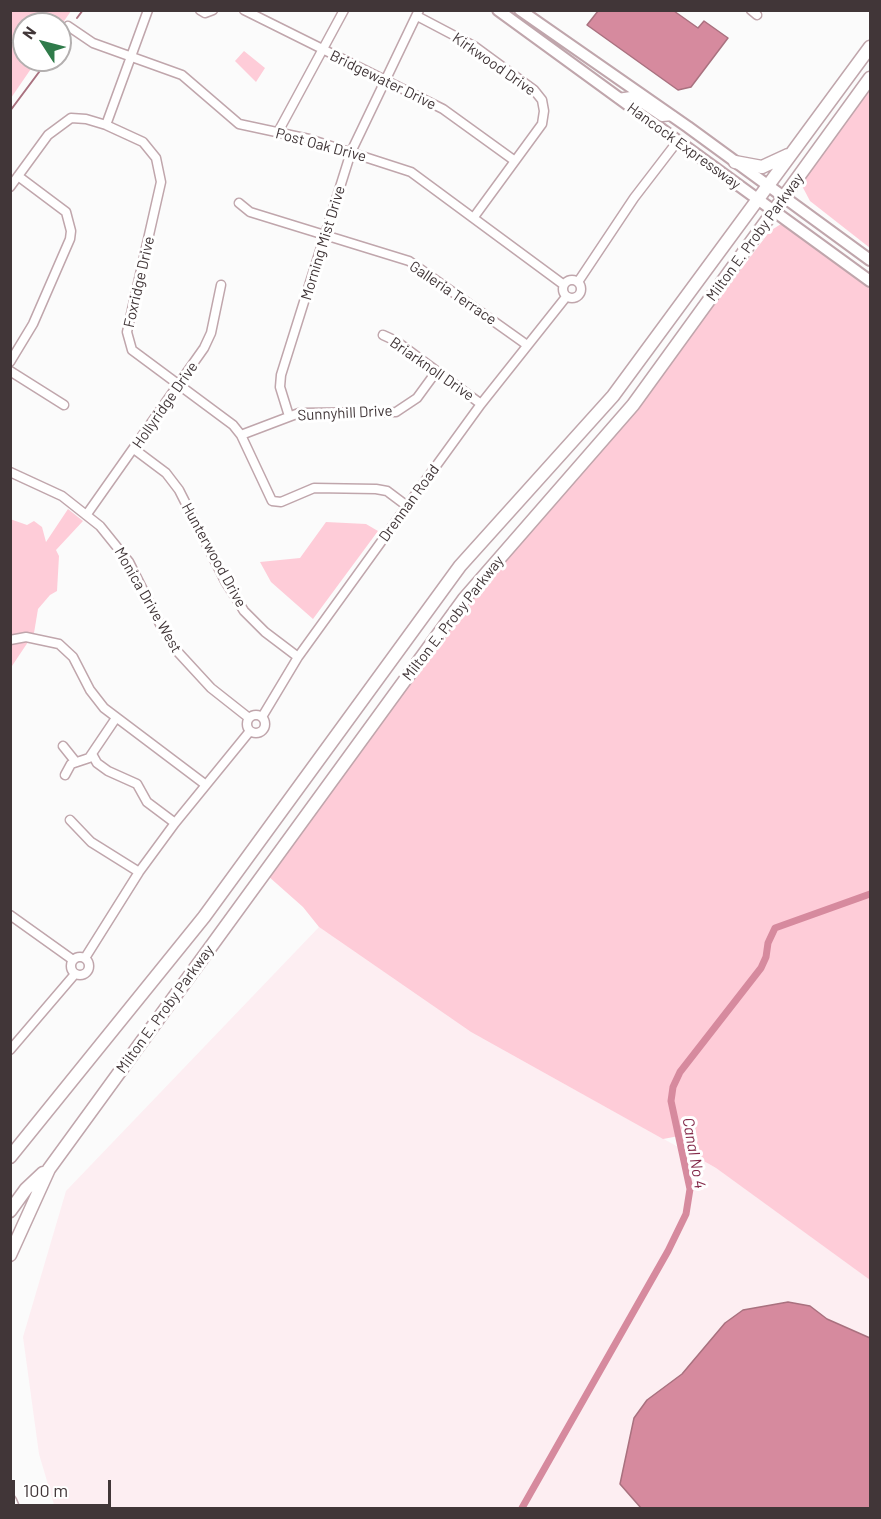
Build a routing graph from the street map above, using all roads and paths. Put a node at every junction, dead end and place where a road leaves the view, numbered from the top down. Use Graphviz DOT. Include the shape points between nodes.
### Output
graph roads {
  1 [pos="148,10"];
  2 [pos="200,10"];
  3 [pos="213,10"];
  4 [pos="344,10"];
  5 [pos="498,10"];
  6 [pos="520,10"];
  7 [pos="246,11"];
  8 [pos="418,13"];
  9 [pos="72,29"];
  10 [pos="870,47"];
  11 [pos="322,50"];
  12 [pos="131,56"];
  13 [pos="870,78"];
  14 [pos="384,81"];
  15 [pos="618,98"];
  16 [pos="674,116"];
  17 [pos="106,125"];
  18 [pos="278,132"];
  19 [pos="677,142"];
  20 [pos="351,152"];
  21 [pos="792,154"];
  22 [pos="515,161"];
  23 [pos="735,162"];
  24 [pos="18,176"];
  25 [pos="769,186"];
  26 [pos="10,187"];
  27 [pos="784,197"];
  28 [pos="758,201"];
  29 [pos="239,203"];
  30 [pos="773,212"];
  31 [pos="474,217"];
  32 [pos="325,236"];
  33 [pos="870,260"];
  34 [pos="870,281"];
  35 [pos="578,282"];
  36 [pos="221,285"];
  37 [pos="564,285"];
  38 [pos="566,297"];
  39 [pos="116,332"];
  40 [pos="127,332"];
  41 [pos="383,335"];
  42 [pos="527,345"];
  43 [pos="10,362"];
  44 [pos="10,371"];
  45 [pos="436,372"];
  46 [pos="179,385"];
  47 [pos="481,404"];
  48 [pos="64,405"];
  49 [pos="289,416"];
  50 [pos="241,435"];
  51 [pos="134,449"];
  52 [pos="10,472"];
  53 [pos="280,502"];
  54 [pos="407,506"];
  55 [pos="284,512"];
  56 [pos="87,514"];
  57 [pos="10,640"];
  58 [pos="298,657"];
  59 [pos="262,717"];
  60 [pos="116,718"];
  61 [pos="249,718"];
  62 [pos="250,731"];
  63 [pos="63,746"];
  64 [pos="92,754"];
  65 [pos="75,761"];
  66 [pos="65,775"];
  67 [pos="206,785"];
  68 [pos="70,820"];
  69 [pos="175,823"];
  70 [pos="139,872"];
  71 [pos="10,915"];
  72 [pos="85,958"];
  73 [pos="73,960"];
  74 [pos="75,974"];
  75 [pos="12,1045"];
  76 [pos="42,1118"];
  77 [pos="10,1149"];
  78 [pos="10,1156"];
  79 [pos="49,1169"];
  80 [pos="10,1211"];
  81 [pos="11,1255"];
  82 [pos="10,1501"];
  83 [pos="13,1509"];
  1 -- 12 [label="street"];
  2 -- 3 [label="street"];
  4 -- 11 [label="street"];
  5 -- 15 [label="main road, Hancock Expressway"];
  6 -- 16 [label="main road, Hancock Expressway"];
  7 -- 11 [label="street, Bridgewater Drive"];
  8 -- 14 [label="street, Morning Mist Drive"];
  8 -- 22 [label="street, Kirkwood Drive" via="474,46 534,90 548,106 542,124"];
  9 -- 12 [label="street, Post Oak Drive" via="93,43"];
  10 -- 21 [label="highway, Milton E. Proby Parkway"];
  11 -- 14 [label="street, Bridgewater Drive"];
  11 -- 18 [label="street"];
  12 -- 17 [label="street"];
  12 -- 18 [label="street, Post Oak Drive" via="182,75 239,124"];
  13 -- 27 [label="highway, Milton E. Proby Parkway"];
  14 -- 20 [label="street, Morning Mist Drive"];
  14 -- 22 [label="street, Bridgewater Drive" via="443,109"];
  15 -- 16 [label="street" via="631,96 662,117"];
  15 -- 19 [label="main road, Hancock Expressway"];
  16 -- 23 [label="main road, Hancock Expressway"];
  17 -- 24 [label="street, Foxridge Drive" via="79,118 64,121 48,135"];
  17 -- 40 [label="street, Foxridge Drive" via="143,142 156,158 161,182"];
  18 -- 20 [label="street, Post Oak Drive"];
  19 -- 28 [label="main road, Hancock Expressway"];
  19 -- 35 [label="street"];
  20 -- 31 [label="street, Post Oak Drive" via="411,172"];
  20 -- 32 [label="street, Morning Mist Drive"];
  21 -- 23 [label="highway" via="762,167"];
  21 -- 25 [label="highway, Milton E. Proby Parkway"];
  22 -- 31 [label="street, Kirkwood Drive"];
  23 -- 25 [label="main road, Hancock Expressway"];
  24 -- 26 [label="street, Foxridge Drive"];
  24 -- 43 [label="street" via="68,210 70,239 33,324"];
  25 -- 27 [label="main road, Hancock Expressway"];
  25 -- 28 [label="highway, Milton E. Proby Parkway"];
  27 -- 30 [label="highway, Milton E. Proby Parkway"];
  27 -- 33 [label="main road, Hancock Expressway"];
  28 -- 30 [label="main road, Hancock Expressway"];
  28 -- 76 [label="highway, Milton E. Proby Parkway" via="607,404 460,566 204,917"];
  29 -- 32 [label="street, Galleria Terrace" via="250,212"];
  30 -- 34 [label="main road, Hancock Expressway"];
  30 -- 79 [label="highway, Milton E. Proby Parkway" via="633,405 464,599"];
  31 -- 37 [label="street, Post Oak Drive"];
  32 -- 42 [label="street, Galleria Terrace" via="420,267"];
  32 -- 49 [label="street, Morning Mist Drive" via="281,375 280,387"];
  35 -- 37 [label="street" via="569,280"];
  35 -- 38 [label="street" via="580,295 575,299"];
  36 -- 46 [label="street, Hollyridge Drive" via="208,341"];
  37 -- 38 [label="street"];
  38 -- 42 [label="street, Drennan Road"];
  39 -- 40 [label="street"];
  40 -- 46 [label="street, Foxridge Drive" via="138,357"];
  41 -- 45 [label="street, Briarknoll Drive"];
  42 -- 47 [label="street, Drennan Road"];
  44 -- 48 [label="street"];
  45 -- 47 [label="street, Briarknoll Drive"];
  45 -- 49 [label="street, Sunnyhill Drive" via="417,398 396,412"];
  46 -- 50 [label="street, Foxridge Drive" via="224,417"];
  46 -- 51 [label="street, Hollyridge Drive"];
  47 -- 54 [label="street, Drennan Road"];
  49 -- 50 [label="street, Sunnyhill Drive"];
  50 -- 53 [label="street, Foxridge Drive" via="272,501"];
  51 -- 56 [label="street, Hollyridge Drive"];
  51 -- 58 [label="street, Hunterwood Drive" via="166,473 179,490 244,612"];
  52 -- 56 [label="street, Monica Drive West" via="62,496"];
  53 -- 54 [label="street" via="314,488 376,489 387,491"];
  53 -- 55 [label="street"];
  54 -- 58 [label="street, Drennan Road"];
  56 -- 61 [label="street, Monica Drive West" via="121,551 176,650 211,688"];
  57 -- 60 [label="street" via="42,638 59,644 73,657 97,700"];
  58 -- 59 [label="street, Drennan Road"];
  59 -- 61 [label="street"];
  59 -- 62 [label="street" via="266,722 264,729 260,733"];
  60 -- 64 [label="street"];
  60 -- 67 [label="street"];
  61 -- 62 [label="street"];
  62 -- 67 [label="street"];
  63 -- 65 [label="street"];
  64 -- 65 [label="street" via="83,761"];
  64 -- 69 [label="street" via="108,771 137,784 147,802"];
  65 -- 66 [label="street"];
  67 -- 69 [label="street"];
  68 -- 70 [label="street" via="92,842"];
  69 -- 70 [label="street"];
  70 -- 72 [label="street"];
  71 -- 73 [label="street"];
  72 -- 73 [label="street"];
  72 -- 74 [label="street" via="88,970 84,975"];
  73 -- 74 [label="street"];
  74 -- 75 [label="street"];
  76 -- 77 [label="highway"];
  76 -- 78 [label="highway"];
  79 -- 80 [label="highway" via="26,1189"];
  79 -- 81 [label="highway"];
  82 -- 83 [label="highway"];
}
